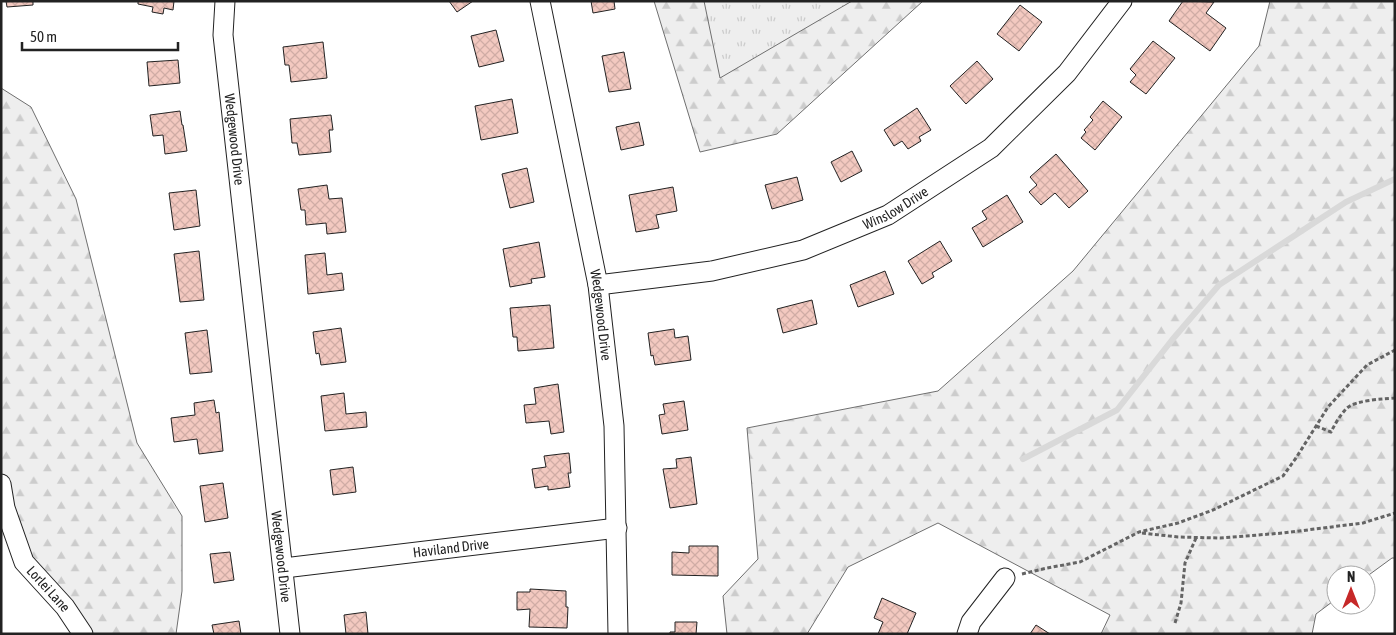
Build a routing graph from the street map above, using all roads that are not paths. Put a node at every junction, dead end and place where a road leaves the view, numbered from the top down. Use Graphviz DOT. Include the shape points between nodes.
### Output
graph roads {
  1 [pos="225,1"];
  2 [pos="540,1"];
  3 [pos="1122,1"];
  4 [pos="598,285"];
  5 [pos="1,484"];
  6 [pos="617,528"];
  7 [pos="284,568"];
  8 [pos="1005,578"];
  9 [pos="83,634"];
  10 [pos="290,634"];
  11 [pos="618,634"];
  12 [pos="967,634"];
  1 -- 7 [label="street, Wedgewood Drive" via="223,35"];
  2 -- 4 [label="street, Wedgewood Drive"];
  3 -- 4 [label="street, Winslow Drive" via="1067,72 991,148 888,215 803,250 712,271"];
  4 -- 6 [label="street, Wedgewood Drive" via="614,426"];
  5 -- 9 [label="street, Lorlei Lane" via="5,508 24,562 65,606"];
  6 -- 7 [label="street, Haviland Drive"];
  6 -- 11 [label="street, Wedgewood Drive"];
  7 -- 10 [label="street, Wedgewood Drive"];
  8 -- 12 [label="street" via="971,622"];
}
